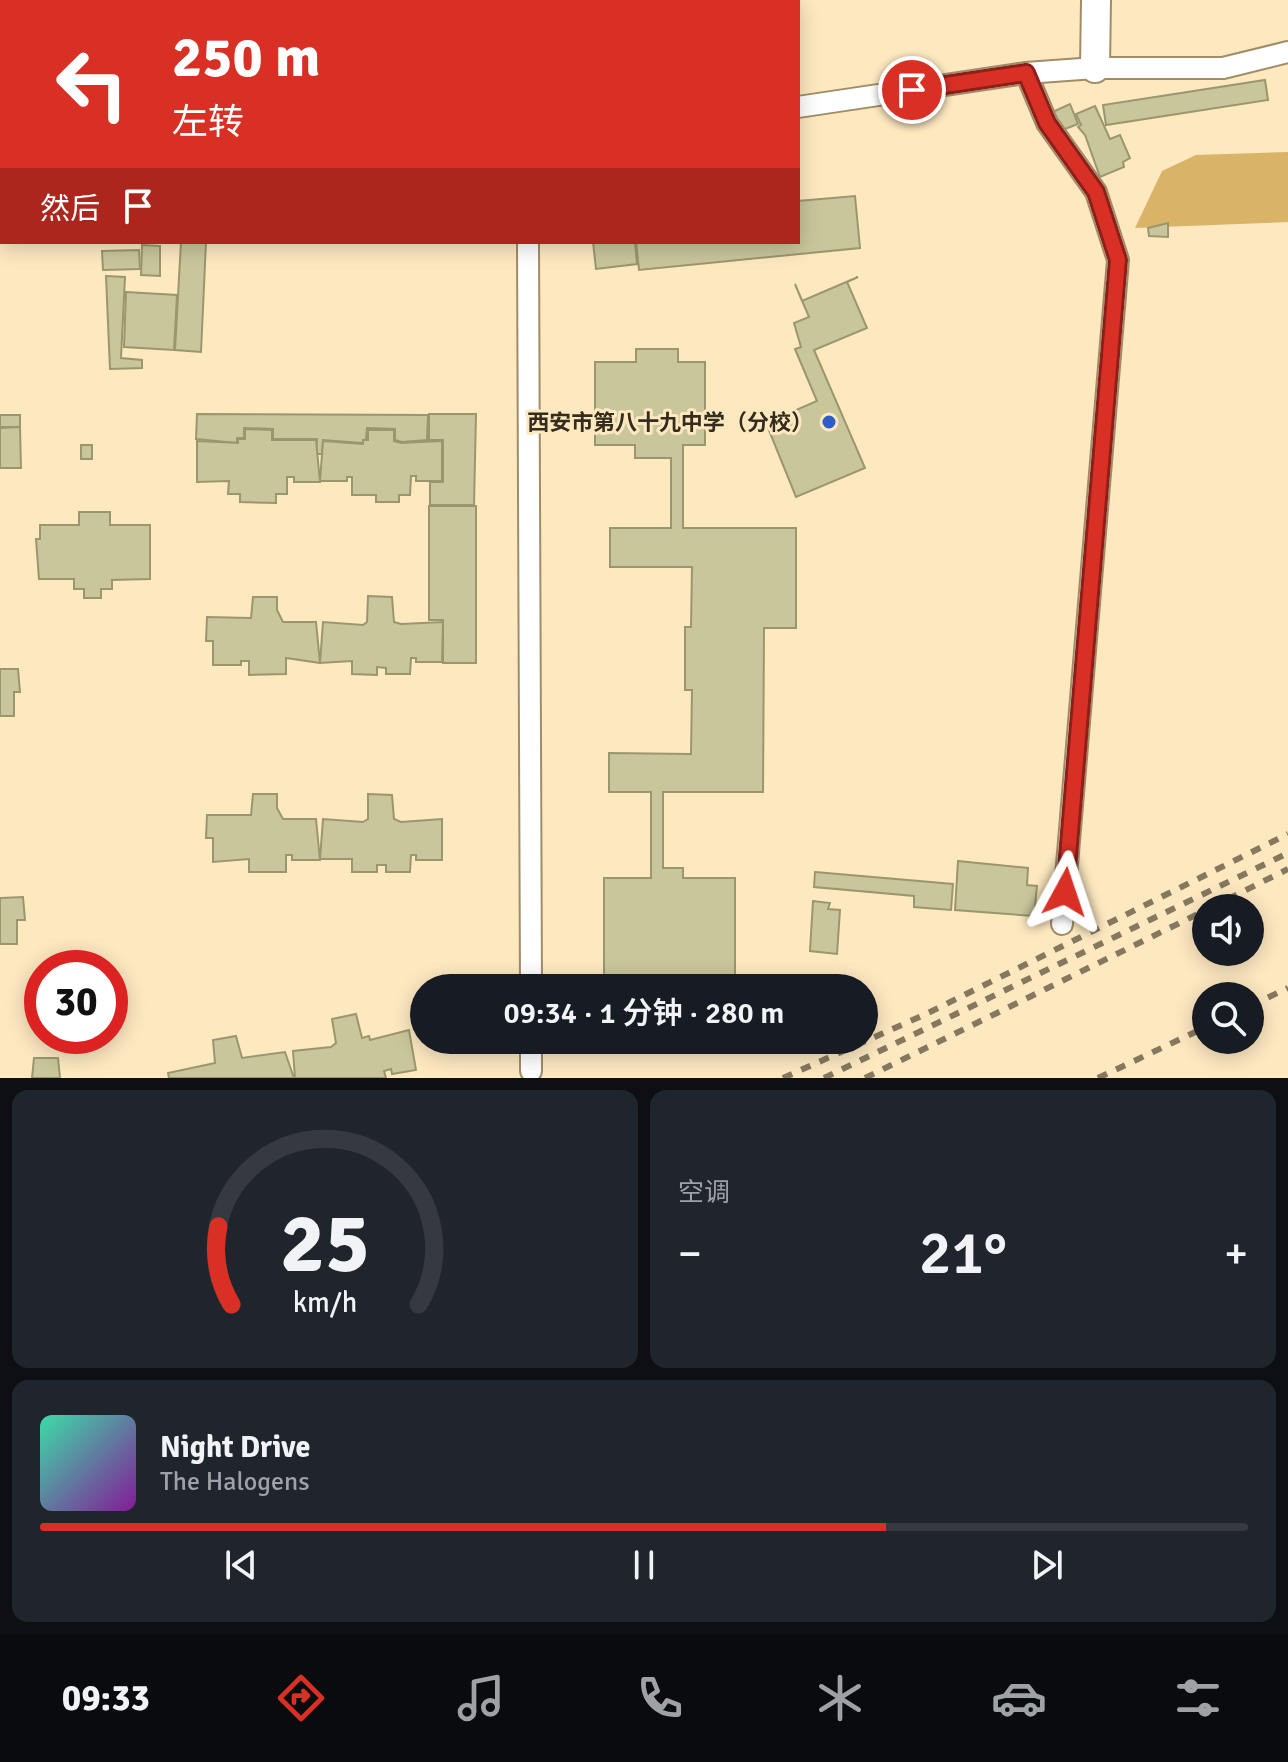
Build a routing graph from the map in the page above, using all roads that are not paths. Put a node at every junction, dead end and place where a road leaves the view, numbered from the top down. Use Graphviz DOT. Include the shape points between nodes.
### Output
graph roads {
  1 [pos="1096,0"];
  2 [pos="1288,52"];
  3 [pos="1095,68"];
  4 [pos="1026,73"];
  5 [pos="800,107"];
  6 [pos="528,244"];
  7 [pos="1062,924"];
  8 [pos="531,974"];
  9 [pos="531,1054"];
  10 [pos="531,1071"];
  1 -- 3 [label="street"];
  2 -- 3 [label="street" via="1223,68"];
  3 -- 4 [label="street"];
  4 -- 5 [label="street"];
  4 -- 7 [label="street" via="1047,123 1096,192 1118,260"];
  6 -- 8 [label="street"];
  9 -- 10 [label="street"];
}
